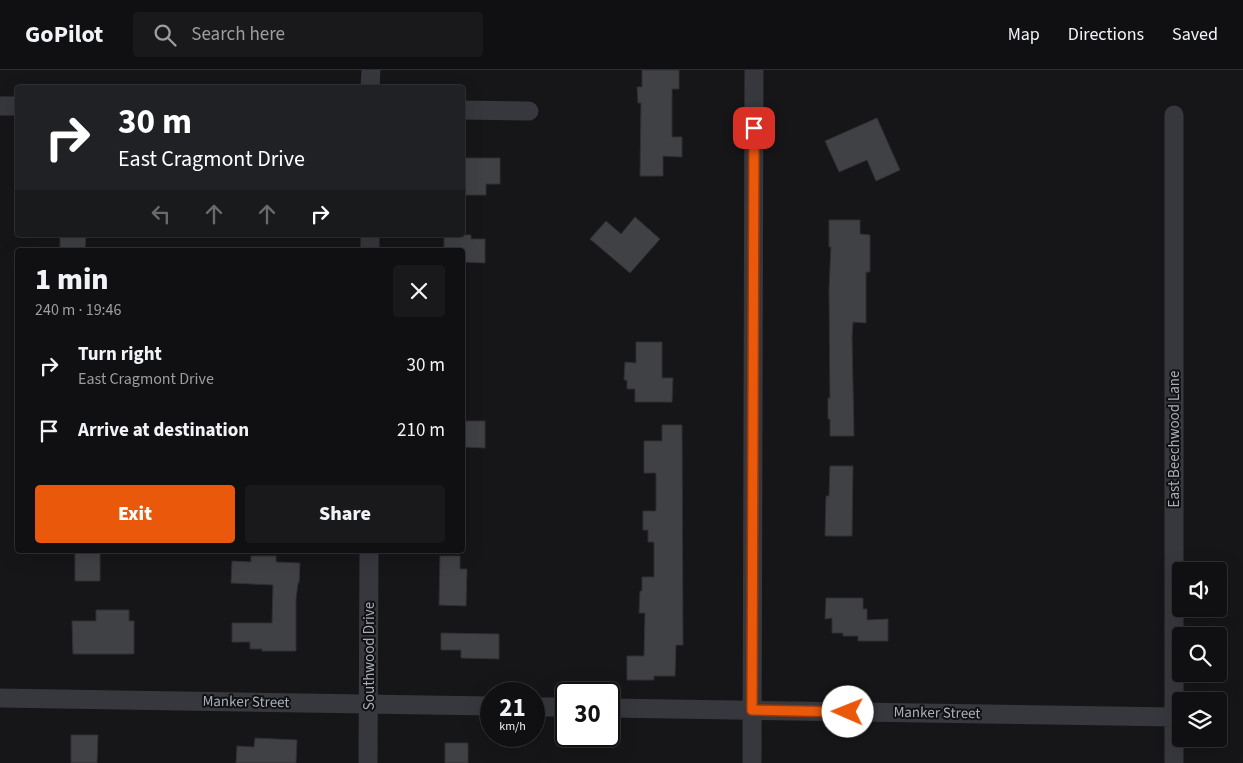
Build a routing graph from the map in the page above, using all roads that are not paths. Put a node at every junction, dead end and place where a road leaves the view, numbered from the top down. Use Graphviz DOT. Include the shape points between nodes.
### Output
graph roads {
  1 [pos="370,70"];
  2 [pos="754,70"];
  3 [pos="370,85"];
  4 [pos="0,106"];
  5 [pos="15,106"];
  6 [pos="465,110"];
  7 [pos="529,111"];
  8 [pos="1174,115"];
  9 [pos="369,553"];
  10 [pos="1174,692"];
  11 [pos="0,698"];
  12 [pos="368,704"];
  13 [pos="480,706"];
  14 [pos="620,708"];
  15 [pos="752,710"];
  16 [pos="1172,717"];
  17 [pos="1174,747"];
  18 [pos="368,763"];
  19 [pos="752,763"];
  20 [pos="1174,763"];
  1 -- 3 [label="street"];
  2 -- 15 [label="street"];
  4 -- 5 [label="street"];
  6 -- 7 [label="street"];
  8 -- 10 [label="street, East Beechwood Lane"];
  9 -- 12 [label="street, Southwood Drive"];
  11 -- 12 [label="street, Manker Street"];
  12 -- 13 [label="street, Manker Street"];
  12 -- 18 [label="street, Southwood Drive"];
  14 -- 15 [label="street, Manker Street"];
  15 -- 16 [label="street, Manker Street"];
  15 -- 19 [label="street"];
  17 -- 20 [label="street, East Beechwood Lane"];
}
